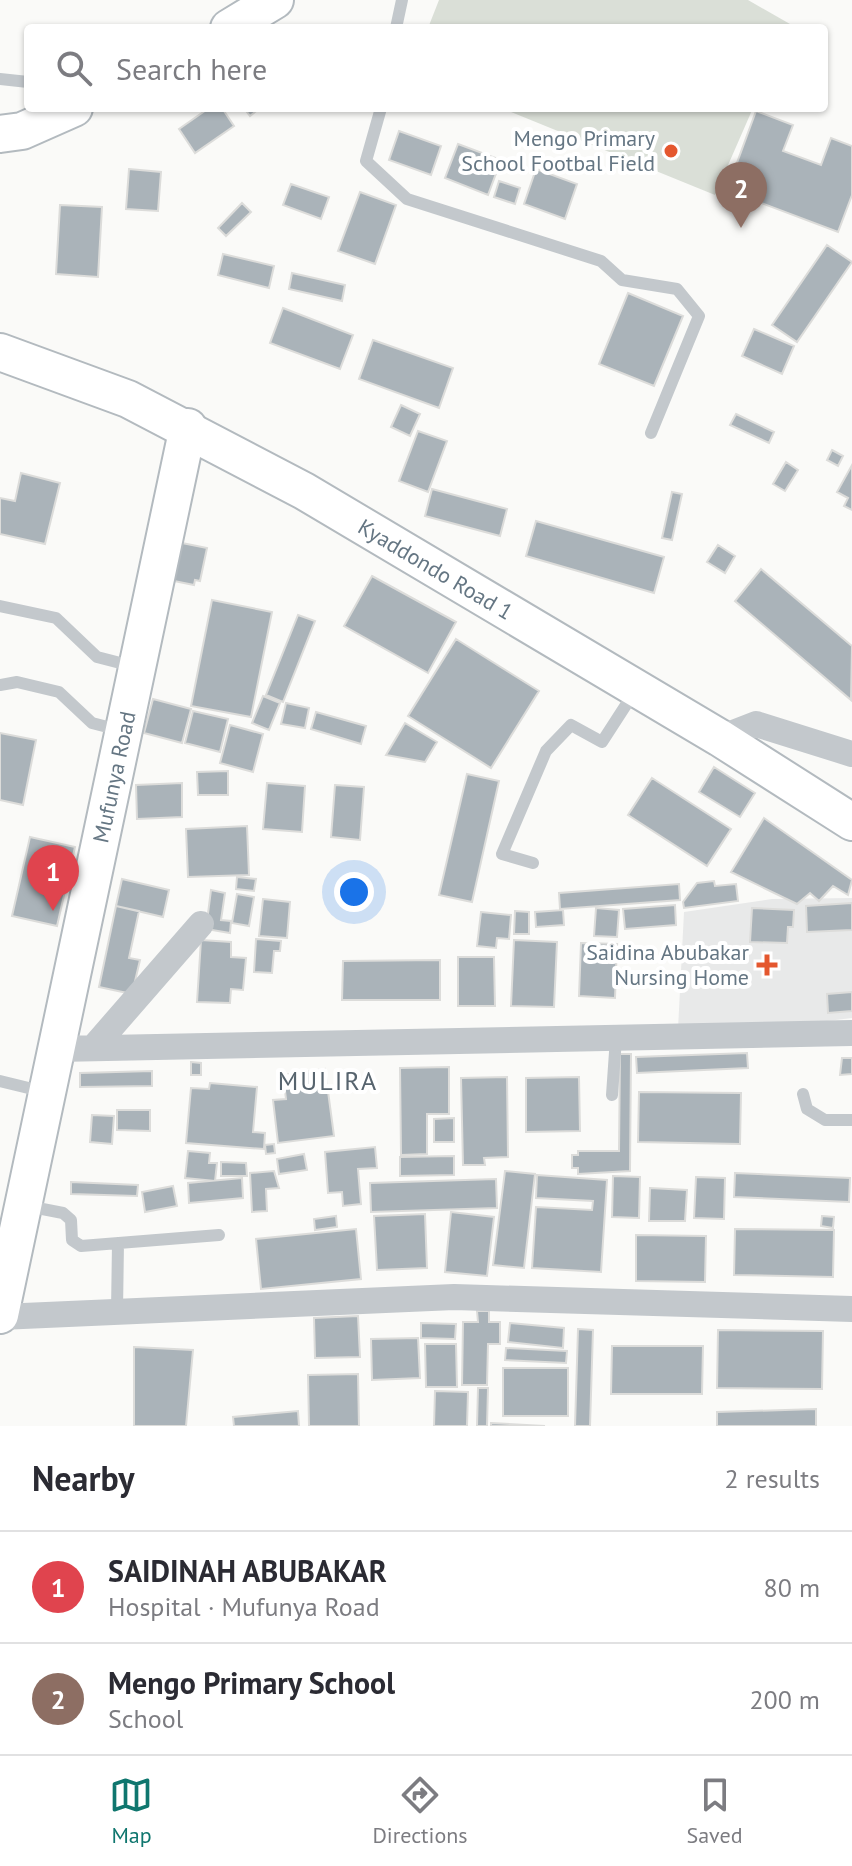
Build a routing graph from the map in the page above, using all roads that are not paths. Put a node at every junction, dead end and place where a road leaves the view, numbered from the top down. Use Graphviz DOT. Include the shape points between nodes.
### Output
graph roads {
  1 [pos="275,0"];
  2 [pos="402,0"];
  3 [pos="236,24"];
  4 [pos="397,24"];
  5 [pos="0,79"];
  6 [pos="24,82"];
  7 [pos="65,112"];
  8 [pos="380,112"];
  9 [pos="0,134"];
  10 [pos="0,352"];
  11 [pos="188,427"];
  12 [pos="651,433"];
  13 [pos="0,606"];
  14 [pos="136,667"];
  15 [pos="0,685"];
  16 [pos="637,689"];
  17 [pos="122,731"];
  18 [pos="720,738"];
  19 [pos="852,754"];
  20 [pos="852,822"];
  21 [pos="533,863"];
  22 [pos="201,924"];
  23 [pos="852,1033"];
  24 [pos="616,1038"];
  25 [pos="93,1048"];
  26 [pos="57,1049"];
  27 [pos="0,1081"];
  28 [pos="48,1093"];
  29 [pos="803,1094"];
  30 [pos="612,1095"];
  31 [pos="852,1120"];
  32 [pos="24,1206"];
  33 [pos="219,1235"];
  34 [pos="118,1243"];
  35 [pos="852,1309"];
  36 [pos="117,1311"];
  37 [pos="0,1316"];
  1 -- 3 [label="street"];
  2 -- 4 [label="lane"];
  5 -- 6 [label="lane"];
  7 -- 9 [label="street" via="22,131"];
  8 -- 12 [label="lane" via="366,161 407,199 601,261 622,280 677,289 699,316"];
  10 -- 11 [label="street, Kyaddondo Road 1"];
  11 -- 14 [label="street, Mufunya Road"];
  11 -- 16 [label="street, Kyaddondo Road 1"];
  13 -- 14 [label="lane" via="56,618 97,657"];
  14 -- 17 [label="street, Mufunya Road"];
  15 -- 17 [label="lane" via="17,682 59,692 92,723"];
  16 -- 18 [label="street, Kyaddondo Road 1"];
  16 -- 21 [label="lane" via="602,742 571,725 546,751 502,854"];
  17 -- 26 [label="street, Mufunya Road"];
  18 -- 19 [label="street" via="756,724"];
  18 -- 20 [label="street, Kyaddondo Road 1"];
  22 -- 25 [label="street"];
  23 -- 24 [label="street"];
  24 -- 25 [label="street"];
  24 -- 30 [label="lane"];
  25 -- 26 [label="street"];
  26 -- 28 [label="street, Mufunya Road"];
  27 -- 28 [label="lane"];
  28 -- 32 [label="street, Mufunya Road"];
  29 -- 31 [label="lane" via="807,1109 825,1120"];
  32 -- 34 [label="lane" via="63,1213 71,1220 72,1240 81,1246"];
  32 -- 37 [label="street, Mufunya Road"];
  33 -- 34 [label="lane"];
  34 -- 36 [label="lane"];
  35 -- 36 [label="street" via="454,1297"];
  36 -- 37 [label="street"];
}
